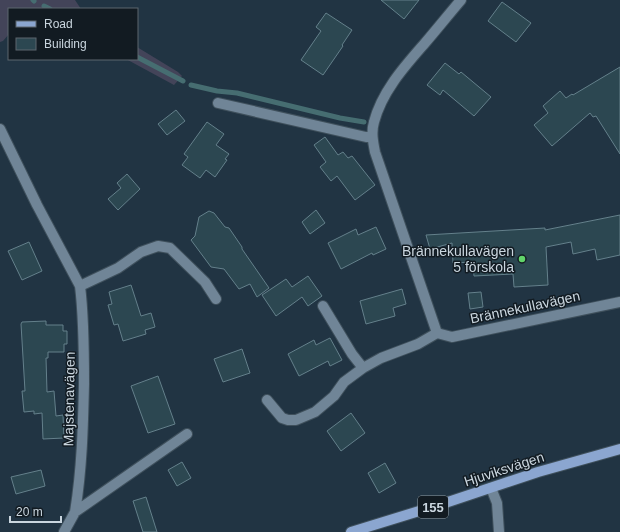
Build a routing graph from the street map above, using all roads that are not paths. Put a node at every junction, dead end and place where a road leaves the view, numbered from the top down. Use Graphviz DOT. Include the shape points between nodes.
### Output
graph roads {
  1 [pos="460,0"];
  2 [pos="218,103"];
  3 [pos="0,129"];
  4 [pos="372,137"];
  5 [pos="80,286"];
  6 [pos="216,299"];
  7 [pos="620,302"];
  8 [pos="323,306"];
  9 [pos="437,333"];
  10 [pos="363,368"];
  11 [pos="267,400"];
  12 [pos="187,434"];
  13 [pos="620,449"];
  14 [pos="491,488"];
  15 [pos="75,512"];
  16 [pos="64,532"];
  17 [pos="351,532"];
  18 [pos="499,532"];
  1 -- 4 [label="street" via="388,90 379,107"];
  2 -- 4 [label="street"];
  3 -- 5 [label="street, Majstenavägen"];
  4 -- 9 [label="street"];
  5 -- 6 [label="street" via="118,268 141,252 158,246 170,248 205,282"];
  5 -- 15 [label="street, Majstenavägen" via="84,350 83,434"];
  7 -- 9 [label="street, Brännekullavägen" via="452,337"];
  8 -- 10 [label="street"];
  9 -- 10 [label="street"];
  10 -- 11 [label="street" via="344,382 334,396 315,412 296,420 282,418"];
  12 -- 15 [label="street, Majstenavägen"];
  13 -- 14 [label="main road, Hjuviksvägen / 155"];
  14 -- 17 [label="main road, Hjuviksvägen / 155"];
  14 -- 18 [label="street" via="497,503"];
  15 -- 16 [label="street, Majstenavägen"];
}
